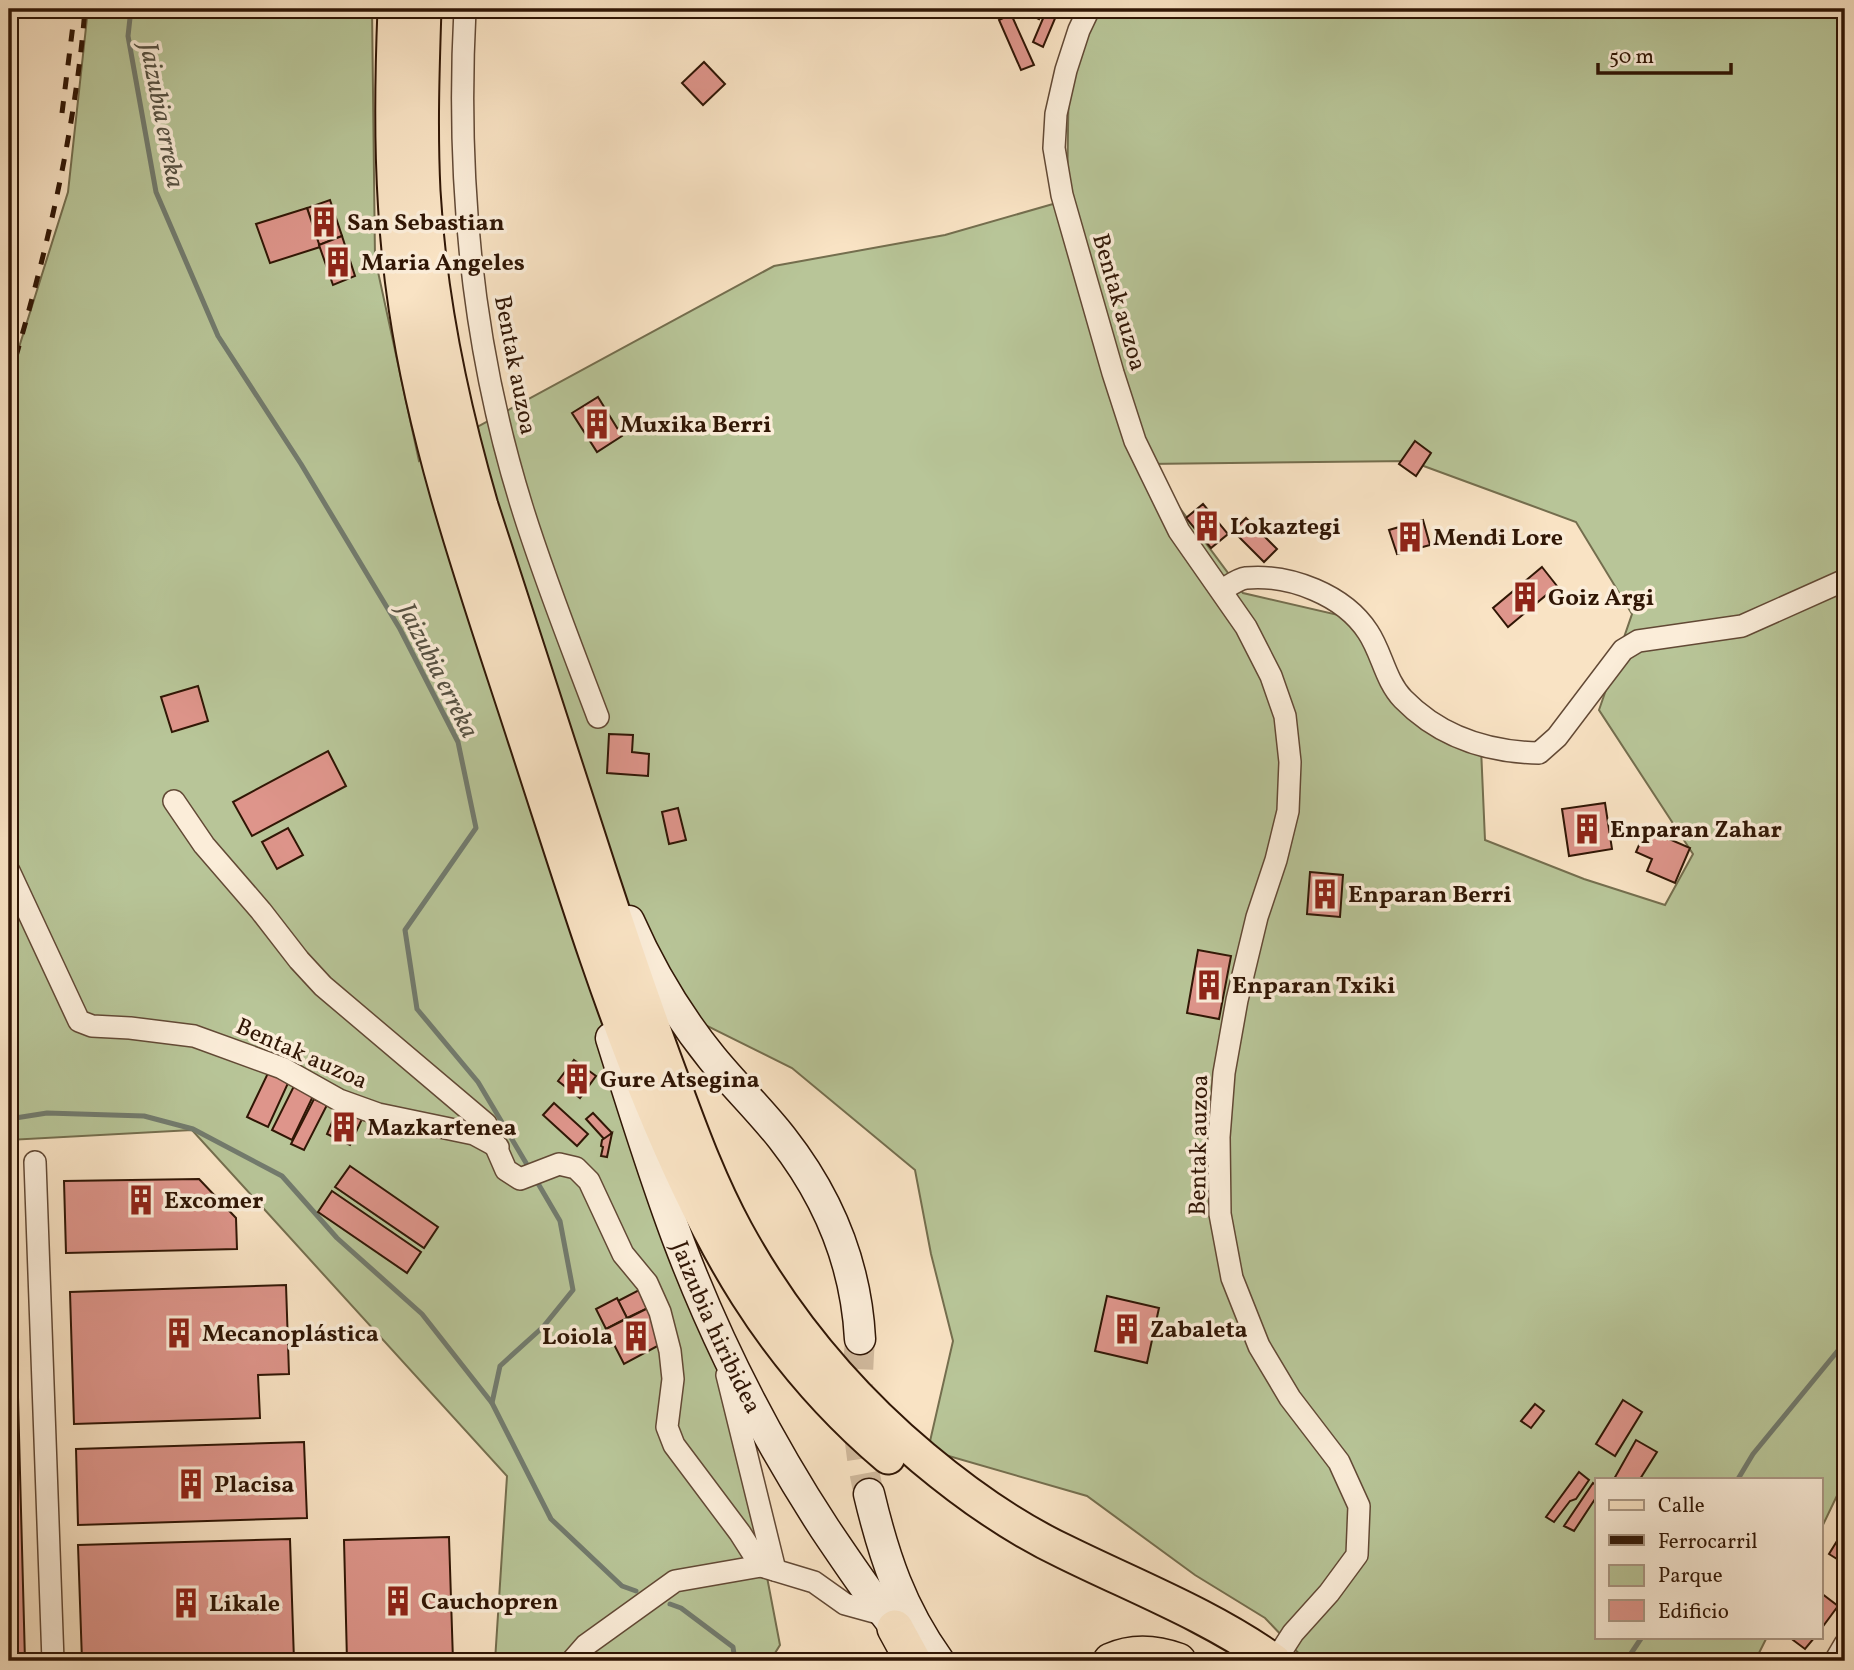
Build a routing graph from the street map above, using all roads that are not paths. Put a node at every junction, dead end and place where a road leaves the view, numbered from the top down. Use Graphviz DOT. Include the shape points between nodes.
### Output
graph roads {
  1 [pos="395,9"];
  2 [pos="424,9"];
  3 [pos="465,9"];
  4 [pos="1089,9"];
  5 [pos="1845,580"];
  6 [pos="1222,590"];
  7 [pos="598,717"];
  8 [pos="174,801"];
  9 [pos="9,871"];
  10 [pos="603,882"];
  11 [pos="595,953"];
  12 [pos="498,1147"];
  13 [pos="35,1162"];
  14 [pos="717,1333"];
  15 [pos="860,1339"];
  16 [pos="869,1494"];
  17 [pos="768,1568"];
  18 [pos="890,1621"];
  19 [pos="1242,1640"];
  20 [pos="1845,1644"];
  21 [pos="52,1661"];
  22 [pos="572,1661"];
  23 [pos="913,1661"];
  24 [pos="924,1661"];
  25 [pos="939,1661"];
  26 [pos="1111,1661"];
  27 [pos="1178,1661"];
  28 [pos="1275,1661"];
  29 [pos="1835,1661"];
  1 -- 11 [label="main road" via="394,196 406,304 425,411 454,516"];
  2 -- 10 [label="main road" via="424,193 434,299 454,403 481,506"];
  3 -- 7 [label="street, Bentak auzoa" via="462,122 466,225 488,375 522,506"];
  4 -- 6 [label="street, Bentak auzoa" via="1066,70 1056,114 1054,148 1062,195 1135,441 1179,531"];
  5 -- 6 [label="street" via="1742,626 1638,641 1623,650 1558,737 1538,753 1481,747 1437,727 1402,698 1370,634 1354,613 1329,596 1303,584 1244,578"];
  6 -- 28 [label="street, Bentak auzoa" via="1271,676 1285,716 1290,762 1288,811 1257,917 1224,1073 1220,1214 1232,1278 1259,1346 1290,1398 1339,1462 1359,1506 1357,1555"];
  8 -- 12 [label="street, Bentak auzoa" via="204,845 315,977 486,1124"];
  9 -- 12 [label="street, Bentak auzoa" via="79,1021 194,1036 282,1068 338,1100 379,1114 474,1134"];
  10 -- 15 [label="main road" via="625,913 674,1006 780,1136 824,1201 851,1272"];
  10 -- 19 [label="main road" via="640,995 718,1195 775,1295 833,1370 922,1458 990,1508 1061,1551 1200,1615"];
  11 -- 14 [label="main road, Jaizubia hiribidea" via="595,986 644,1143 680,1247"];
  11 -- 19 [label="main road" via="639,1073 700,1214 760,1317 814,1385 908,1474 987,1530 1054,1565"];
  12 -- 17 [label="street, Bentak auzoa" via="506,1170 520,1179 559,1164 576,1168 589,1181 624,1254 647,1283 660,1312 673,1379 667,1427 674,1445"];
  13 -- 21 [label="street"];
  14 -- 17 [label="street"];
  14 -- 18 [label="main road, Jaizubia hiribidea" via="786,1466"];
  16 -- 25 [label="main road" via="898,1592"];
  17 -- 18 [label="street" via="814,1582 845,1604"];
  17 -- 22 [label="street" via="675,1581 586,1645"];
  18 -- 23 [label="highway"];
  18 -- 24 [label="main road, Jaizubia hiribidea"];
  19 -- 28 [label="main road"];
  20 -- 29 [label="street"];
  26 -- 27 [label="highway" via="1146,1654"];
}
